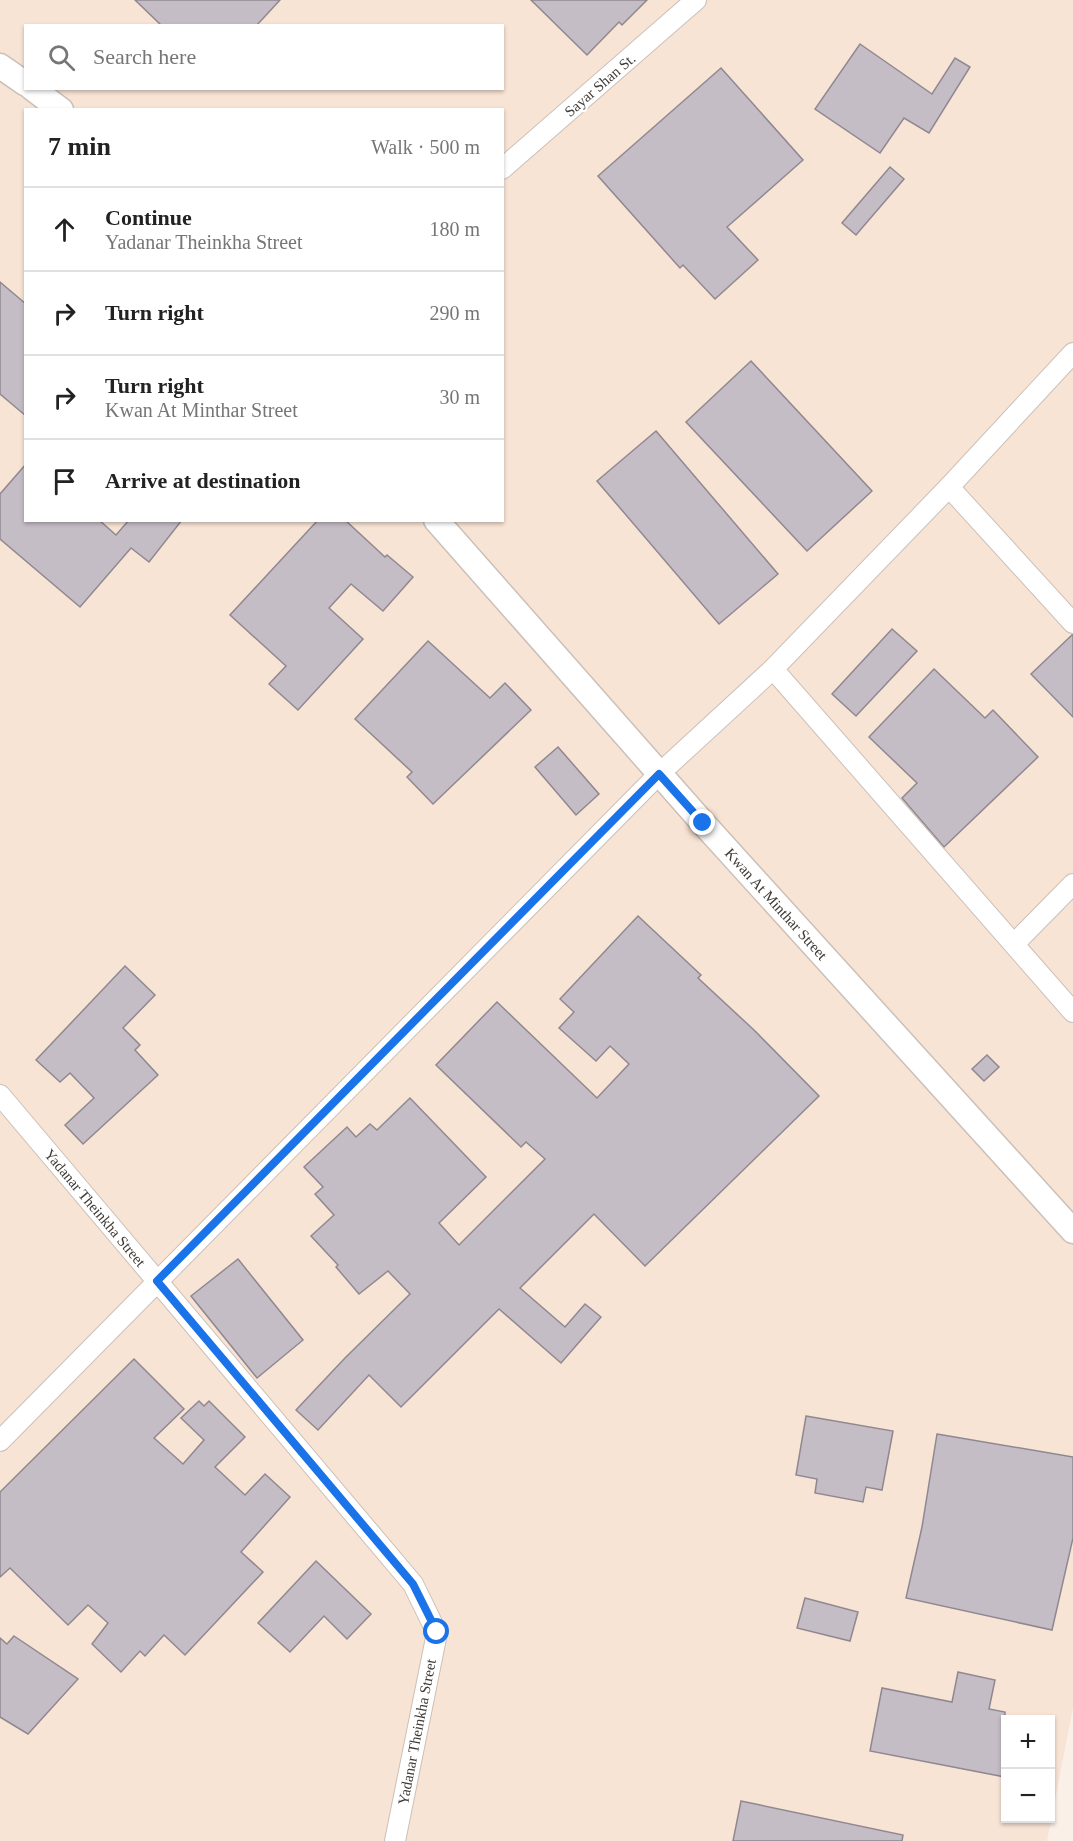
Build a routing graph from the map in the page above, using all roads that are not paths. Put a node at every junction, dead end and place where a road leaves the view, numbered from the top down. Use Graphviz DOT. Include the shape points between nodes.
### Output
graph roads {
  1 [pos="696,0"];
  2 [pos="0,66"];
  3 [pos="24,83"];
  4 [pos="35,90"];
  5 [pos="58,108"];
  6 [pos="504,167"];
  7 [pos="1073,353"];
  8 [pos="949,488"];
  9 [pos="438,522"];
  10 [pos="1073,624"];
  11 [pos="773,669"];
  12 [pos="659,774"];
  13 [pos="1073,884"];
  14 [pos="1015,943"];
  15 [pos="1073,1012"];
  16 [pos="0,1095"];
  17 [pos="1073,1231"];
  18 [pos="157,1281"];
  19 [pos="0,1442"];
  20 [pos="395,1841"];
  1 -- 6 [label="street, Sayar Shan St."];
  2 -- 3 [label="street"];
  4 -- 5 [label="street"];
  7 -- 8 [label="street"];
  8 -- 10 [label="street"];
  8 -- 11 [label="street"];
  9 -- 12 [label="street, Kwan At Minthar Street"];
  11 -- 12 [label="street"];
  11 -- 14 [label="street"];
  12 -- 17 [label="street, Kwan At Minthar Street"];
  12 -- 18 [label="street"];
  13 -- 14 [label="street"];
  14 -- 15 [label="street"];
  16 -- 18 [label="street, Yadanar Theinkha Street"];
  18 -- 19 [label="street"];
  18 -- 20 [label="street, Yadanar Theinkha Street" via="413,1584 437,1632"];
}
